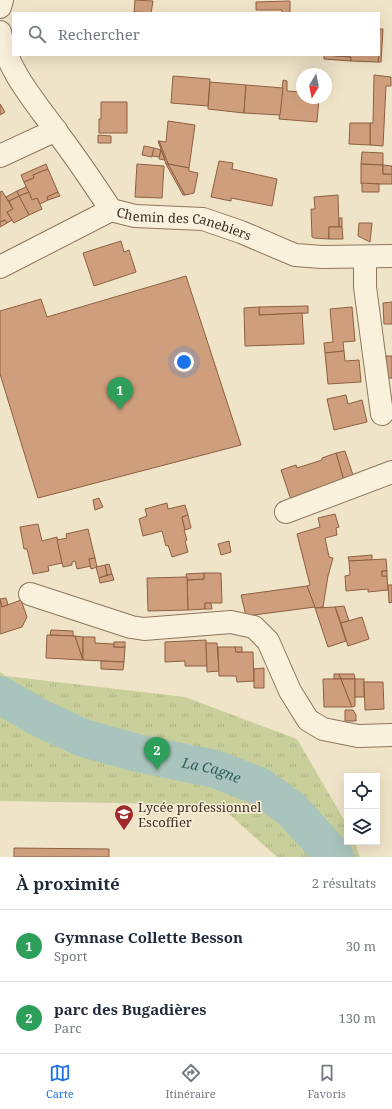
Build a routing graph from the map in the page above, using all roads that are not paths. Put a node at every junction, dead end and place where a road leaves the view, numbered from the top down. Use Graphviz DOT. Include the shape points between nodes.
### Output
graph roads {
  1 [pos="2,0"];
  2 [pos="0,8"];
  3 [pos="0,32"];
  4 [pos="56,130"];
  5 [pos="0,156"];
  6 [pos="111,210"];
  7 [pos="365,256"];
  8 [pos="392,256"];
  9 [pos="0,267"];
  10 [pos="382,414"];
  11 [pos="392,472"];
  12 [pos="286,512"];
  13 [pos="30,594"];
  14 [pos="392,735"];
  1 -- 2 [label="street"];
  3 -- 4 [label="street, Chemin des Canebiers" via="5,51 19,79"];
  4 -- 5 [label="street"];
  4 -- 6 [label="street, Chemin des Canebiers"];
  6 -- 7 [label="street, Chemin des Canebiers" via="135,216 203,219 294,255"];
  6 -- 9 [label="street"];
  7 -- 8 [label="street, Chemin des Canebiers"];
  7 -- 10 [label="street" via="366,294"];
  11 -- 12 [label="street"];
  13 -- 14 [label="street" via="131,627 231,622 254,627 268,641 290,691 308,720 323,729 358,736"];
}
